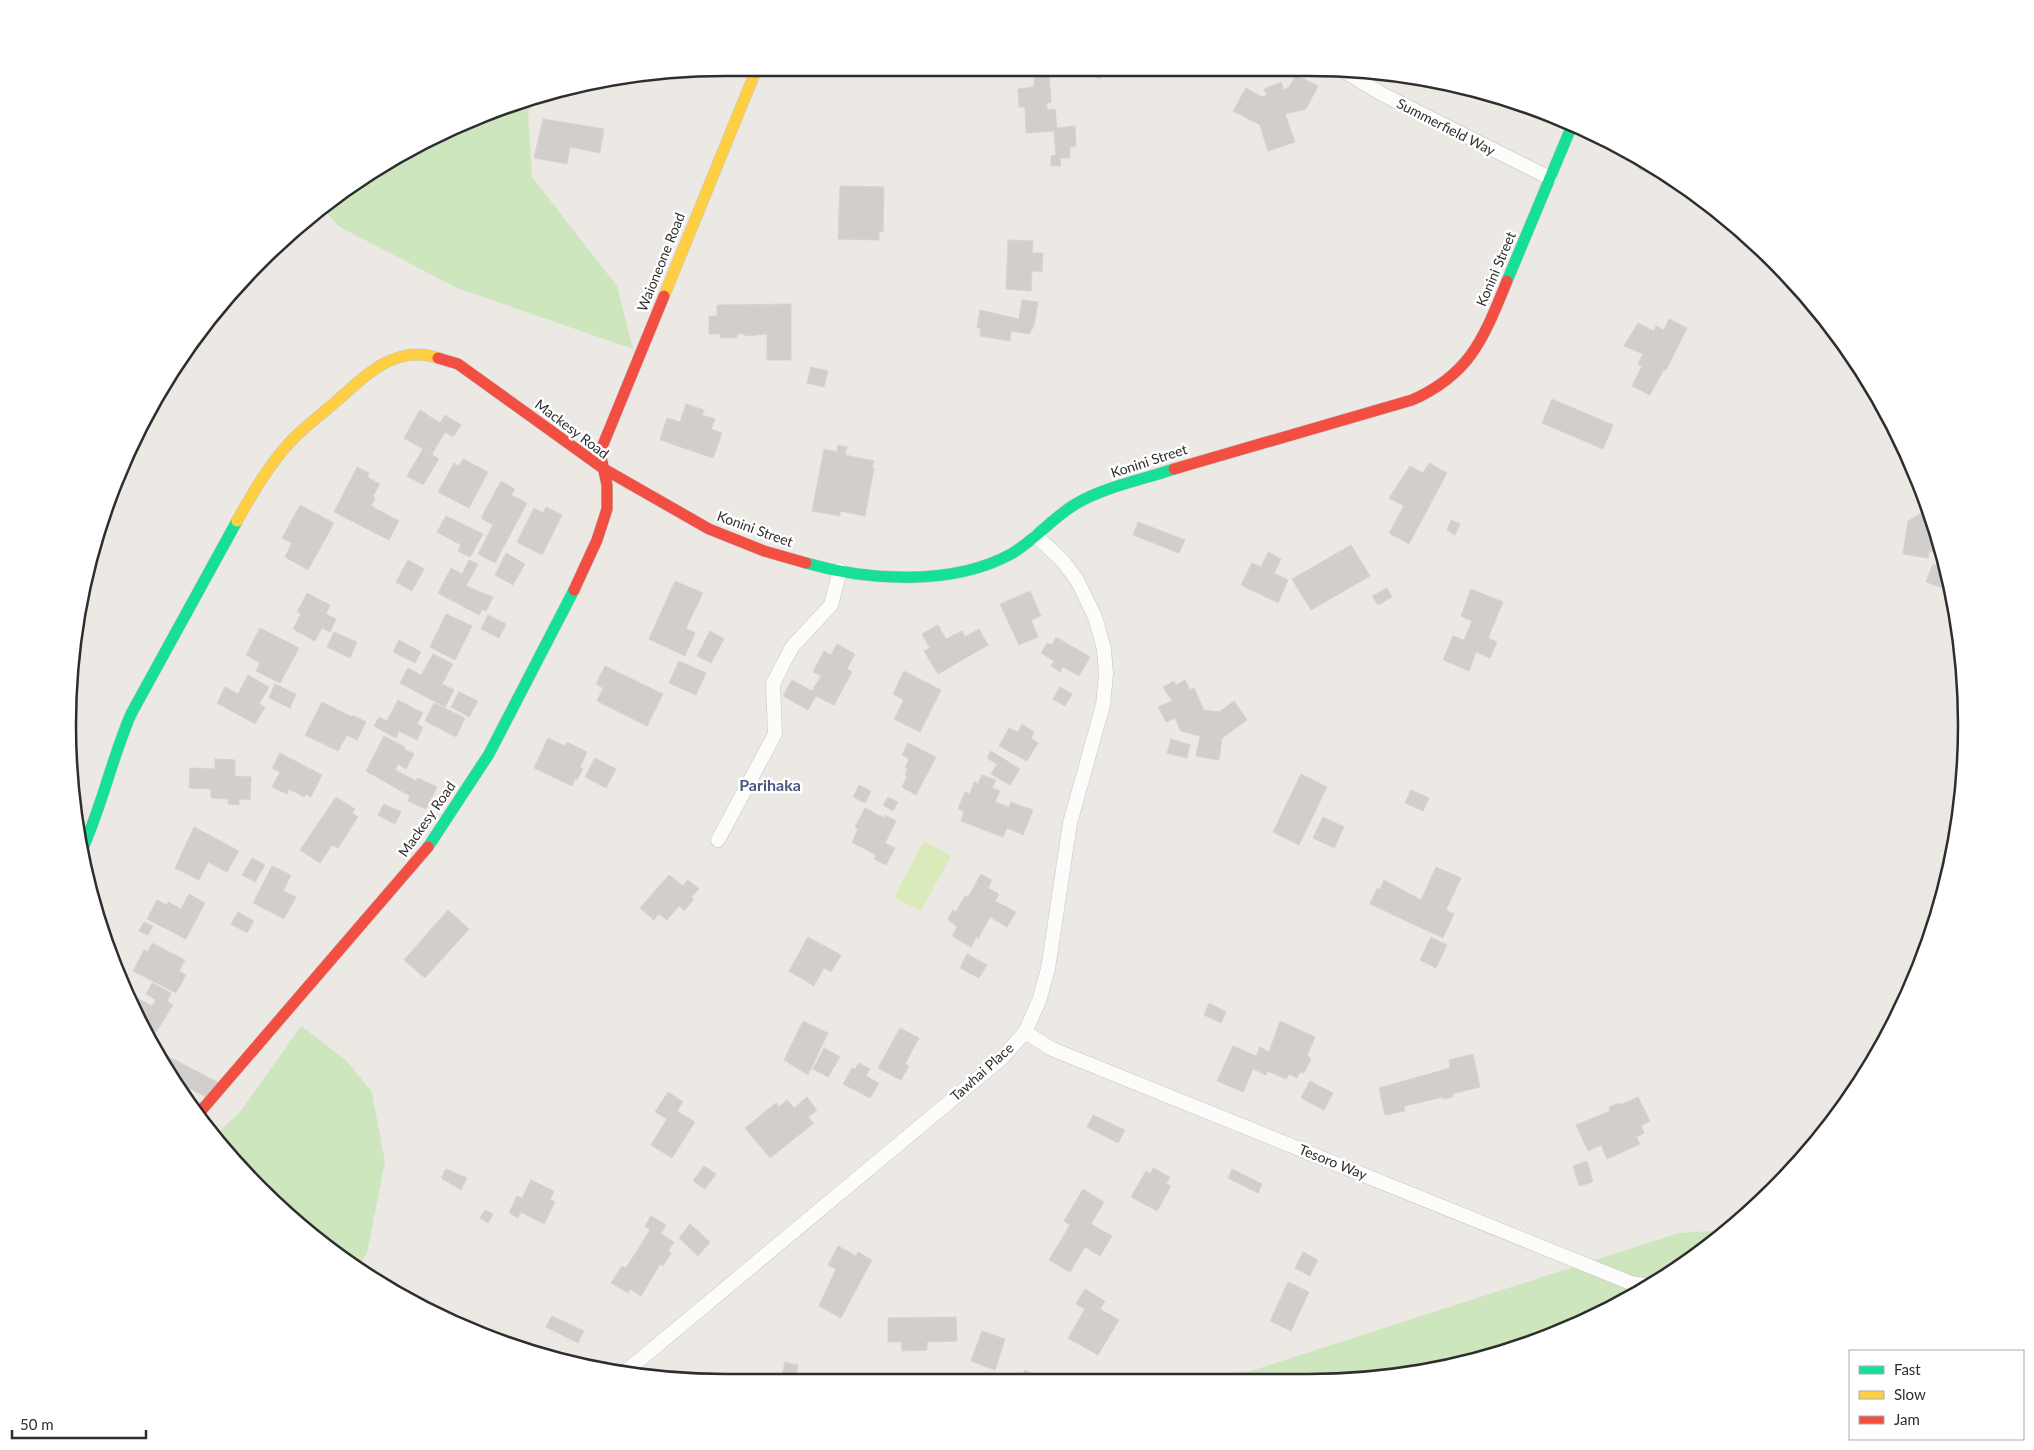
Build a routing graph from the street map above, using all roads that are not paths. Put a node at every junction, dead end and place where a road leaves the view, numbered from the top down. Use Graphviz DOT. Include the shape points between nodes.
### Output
graph roads {
  1 [pos="754,76"];
  2 [pos="1357,79"];
  3 [pos="1569,131"];
  4 [pos="1550,178"];
  5 [pos="604,469"];
  6 [pos="1036,536"];
  7 [pos="840,570"];
  8 [pos="87,838"];
  9 [pos="718,840"];
  10 [pos="1025,1032"];
  11 [pos="203,1109"];
  12 [pos="1638,1284"];
  13 [pos="632,1367"];
  1 -- 5 [label="street, Waioneone Road" via="600,452"];
  2 -- 4 [label="street, Summerfield Way"];
  3 -- 4 [label="street, Konini Street"];
  4 -- 6 [label="street, Konini Street" via="1487,329 1460,370 1443,386 1384,409 1206,458 1096,495 1074,505"];
  5 -- 7 [label="street, Konini Street" via="709,529 764,551"];
  5 -- 8 [label="street, Mackesy Road" via="451,361 427,354 410,354 376,368 293,439 251,495 120,737"];
  5 -- 11 [label="street, Mackesy Road" via="609,492 596,541 488,754 422,854"];
  6 -- 7 [label="street, Konini Street" via="990,565 940,576 889,577"];
  6 -- 10 [label="street, Tawhai Place" via="1062,560 1077,580 1095,617 1104,649 1106,674 1103,705 1070,823 1048,969 1039,1001"];
  7 -- 9 [label="street" via="831,605 792,646 774,684 775,734"];
  10 -- 12 [label="street, Tesoro Way" via="1061,1053"];
  10 -- 13 [label="street, Tawhai Place" via="1002,1058"];
}
